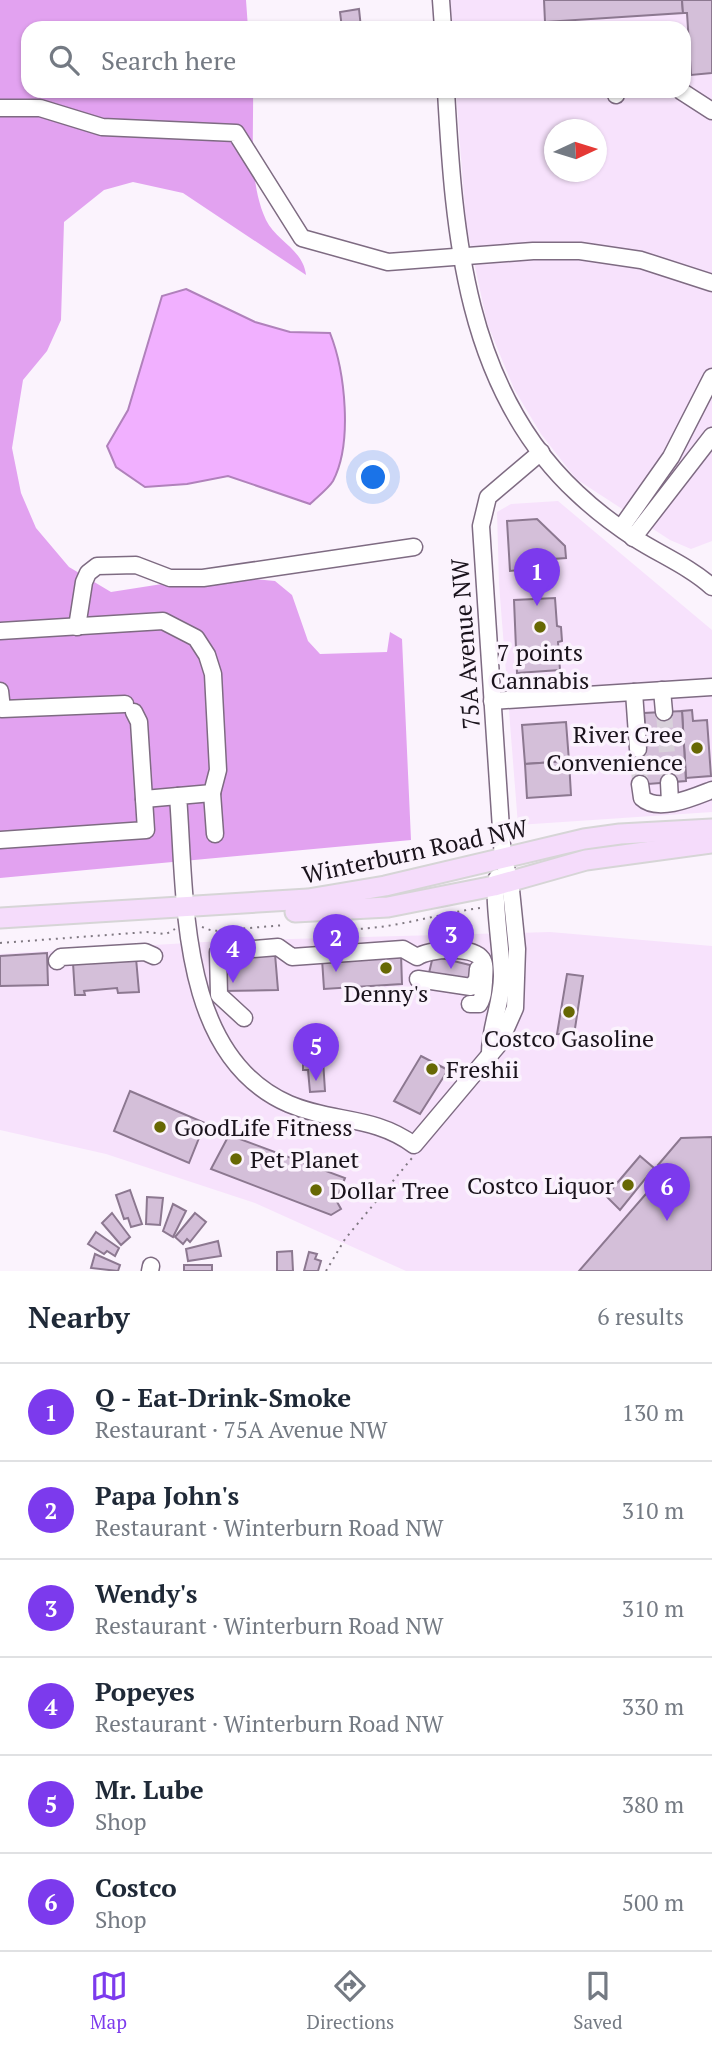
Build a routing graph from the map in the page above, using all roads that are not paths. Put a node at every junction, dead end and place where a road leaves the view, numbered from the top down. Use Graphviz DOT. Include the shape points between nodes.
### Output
graph roads {
  1 [pos="441,0"];
  2 [pos="442,21"];
  3 [pos="446,98"];
  4 [pos="689,98"];
  5 [pos="690,98"];
  6 [pos="0,108"];
  7 [pos="712,111"];
  8 [pos="712,123"];
  9 [pos="460,258"];
  10 [pos="712,283"];
  11 [pos="712,377"];
  12 [pos="712,436"];
  13 [pos="541,452"];
  14 [pos="627,533"];
  15 [pos="414,547"];
  16 [pos="712,587"];
  17 [pos="77,627"];
  18 [pos="0,632"];
  19 [pos="712,687"];
  20 [pos="663,690"];
  21 [pos="0,691"];
  22 [pos="634,692"];
  23 [pos="492,701"];
  24 [pos="664,712"];
  25 [pos="638,749"];
  26 [pos="668,782"];
  27 [pos="640,784"];
  28 [pos="708,792"];
  29 [pos="212,793"];
  30 [pos="178,796"];
  31 [pos="144,799"];
  32 [pos="670,802"];
  33 [pos="712,829"];
  34 [pos="215,834"];
  35 [pos="0,840"];
  36 [pos="712,844"];
  37 [pos="503,859"];
  38 [pos="502,883"];
  39 [pos="345,911"];
  40 [pos="184,917"];
  41 [pos="0,918"];
  42 [pos="0,929"];
  43 [pos="440,950"];
  44 [pos="155,956"];
  45 [pos="57,961"];
  46 [pos="418,979"];
  47 [pos="470,1004"];
  48 [pos="244,1018"];
  1 -- 2 [label="street"];
  3 -- 9 [label="street"];
  4 -- 8 [label="street"];
  5 -- 7 [label="street"];
  6 -- 9 [label="street" via="40,108 102,127 236,133 302,239 388,262"];
  9 -- 10 [label="street" via="580,251 641,260"];
  9 -- 13 [label="street" via="485,352"];
  11 -- 14 [label="street"];
  12 -- 14 [label="street"];
  13 -- 14 [label="street" via="577,493"];
  13 -- 23 [label="street, 75A Avenue NW" via="488,497 485,505 481,562"];
  14 -- 16 [label="street"];
  15 -- 17 [label="street" via="203,578 170,578 136,565 97,566 84,582"];
  17 -- 18 [label="street"];
  17 -- 29 [label="street" via="163,621 196,638 213,674 218,770"];
  19 -- 20 [label="street"];
  20 -- 22 [label="street"];
  20 -- 24 [label="street"];
  21 -- 31 [label="street" via="2,709 130,708 139,722"];
  22 -- 23 [label="street"];
  22 -- 25 [label="street"];
  23 -- 37 [label="street, 75A Avenue NW"];
  26 -- 32 [label="street"];
  27 -- 32 [label="street" via="646,802"];
  28 -- 32 [label="street"];
  29 -- 30 [label="street"];
  29 -- 34 [label="street"];
  30 -- 31 [label="street"];
  30 -- 40 [label="street"];
  31 -- 35 [label="street" via="146,831"];
  33 -- 37 [label="main road, Winterburn Road NW" via="620,834"];
  36 -- 38 [label="main road, Winterburn Road NW" via="586,860"];
  37 -- 38 [label="street"];
  37 -- 39 [label="main road" via="489,871 467,879"];
  37 -- 40 [label="main road, Winterburn Road NW" via="343,894"];
  38 -- 39 [label="main road, Winterburn Road NW" via="388,907"];
  38 -- 40 [label="street" via="502,976 490,1053 414,1146 376,1124 286,1103 250,1079 222,1046 205,1005"];
  39 -- 40 [label="main road, Winterburn Road NW"];
  40 -- 41 [label="main road, Winterburn Road NW"];
  40 -- 42 [label="main road, Winterburn Road NW"];
  43 -- 46 [label="street" via="474,959 476,983 466,987"];
  43 -- 47 [label="street" via="473,953 482,960 483,998 480,1004"];
  43 -- 48 [label="street" via="417,957 403,948 292,957 278,947 218,951 219,995"];
  44 -- 45 [label="street" via="145,952 61,957"];
}
